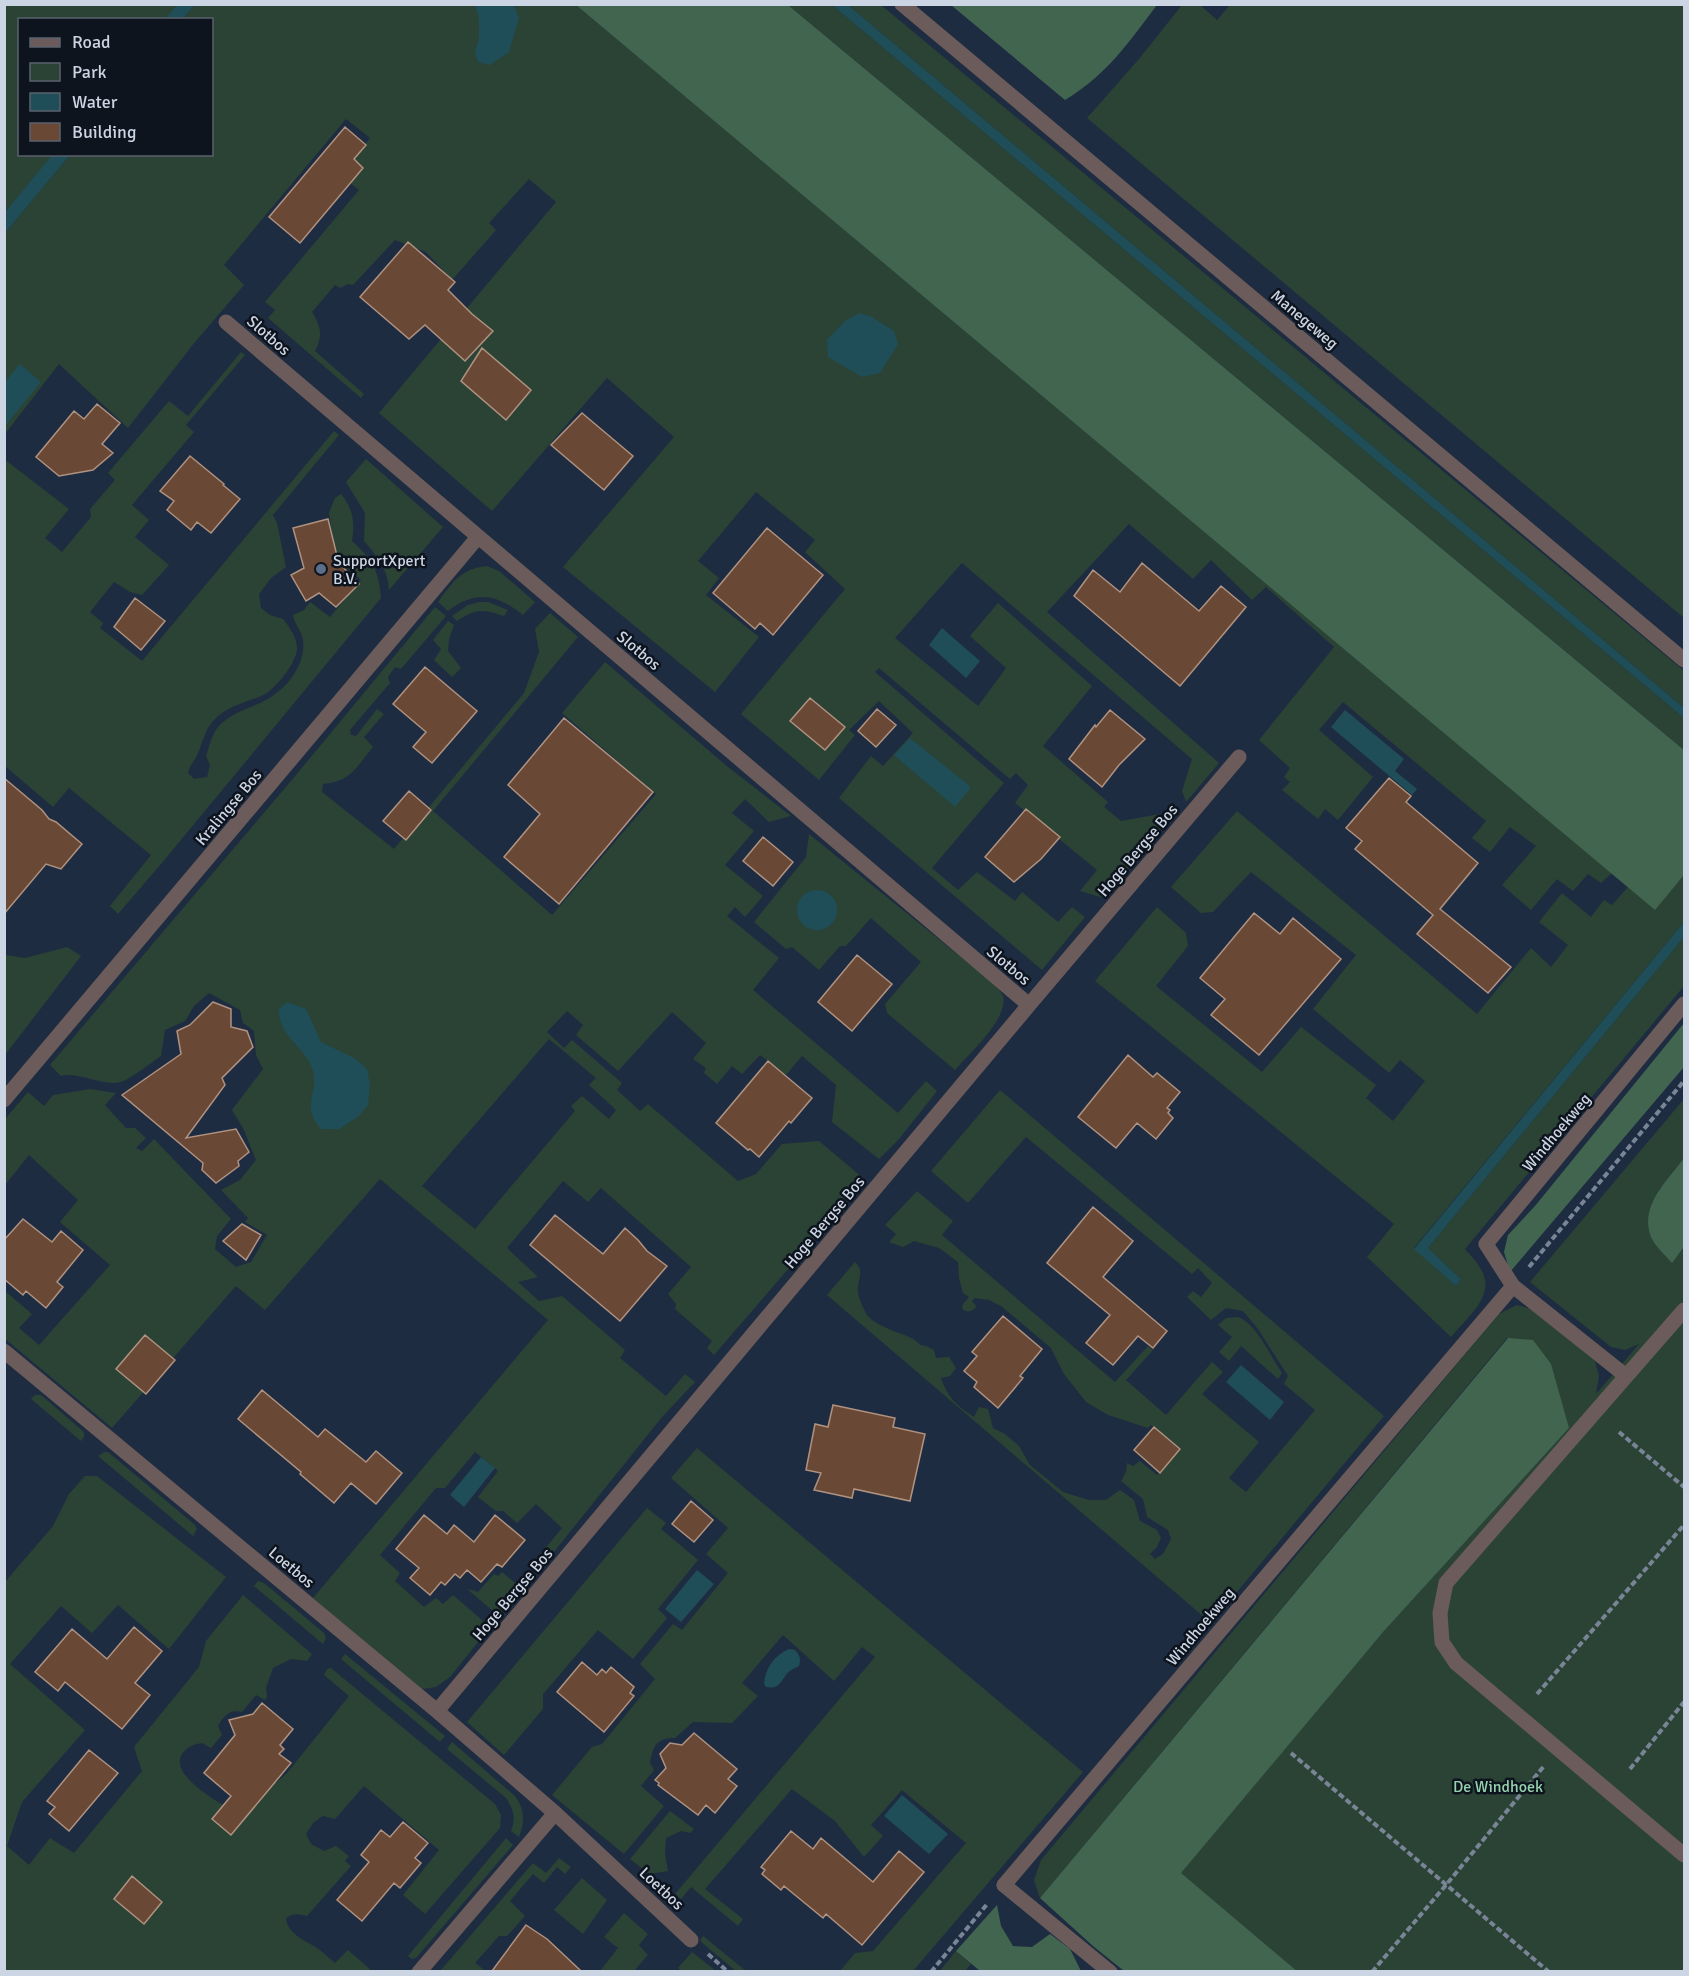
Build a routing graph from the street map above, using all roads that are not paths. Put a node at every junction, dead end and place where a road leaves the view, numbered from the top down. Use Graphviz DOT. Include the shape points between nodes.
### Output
graph roads {
  1 [pos="902,4"];
  2 [pos="226,322"];
  3 [pos="478,537"];
  4 [pos="1684,660"];
  5 [pos="1239,757"];
  6 [pos="1684,1004"];
  7 [pos="1029,1005"];
  8 [pos="4,1100"];
  9 [pos="1512,1286"];
  10 [pos="1684,1310"];
  11 [pos="4,1351"];
  12 [pos="1626,1376"];
  13 [pos="437,1711"];
  14 [pos="555,1813"];
  15 [pos="1684,1855"];
  16 [pos="691,1940"];
  17 [pos="419,1971"];
  18 [pos="1110,1971"];
  1 -- 4 [label="street, Manegeweg"];
  2 -- 3 [label="street, Slotbos"];
  3 -- 7 [label="street, Slotbos"];
  3 -- 8 [label="street, Kralingse Bos"];
  5 -- 7 [label="street, Hoge Bergse Bos"];
  6 -- 9 [label="street, Windhoekweg" via="1486,1244"];
  7 -- 13 [label="street, Hoge Bergse Bos"];
  9 -- 12 [label="street, Windhoekweg"];
  9 -- 18 [label="street, Windhoekweg" via="1004,1884"];
  10 -- 12 [label="street"];
  11 -- 13 [label="street, Loetbos"];
  12 -- 15 [label="street" via="1446,1583 1440,1613 1442,1642 1456,1663"];
  13 -- 14 [label="street, Loetbos"];
  14 -- 16 [label="street, Loetbos"];
  14 -- 17 [label="street"];
}
